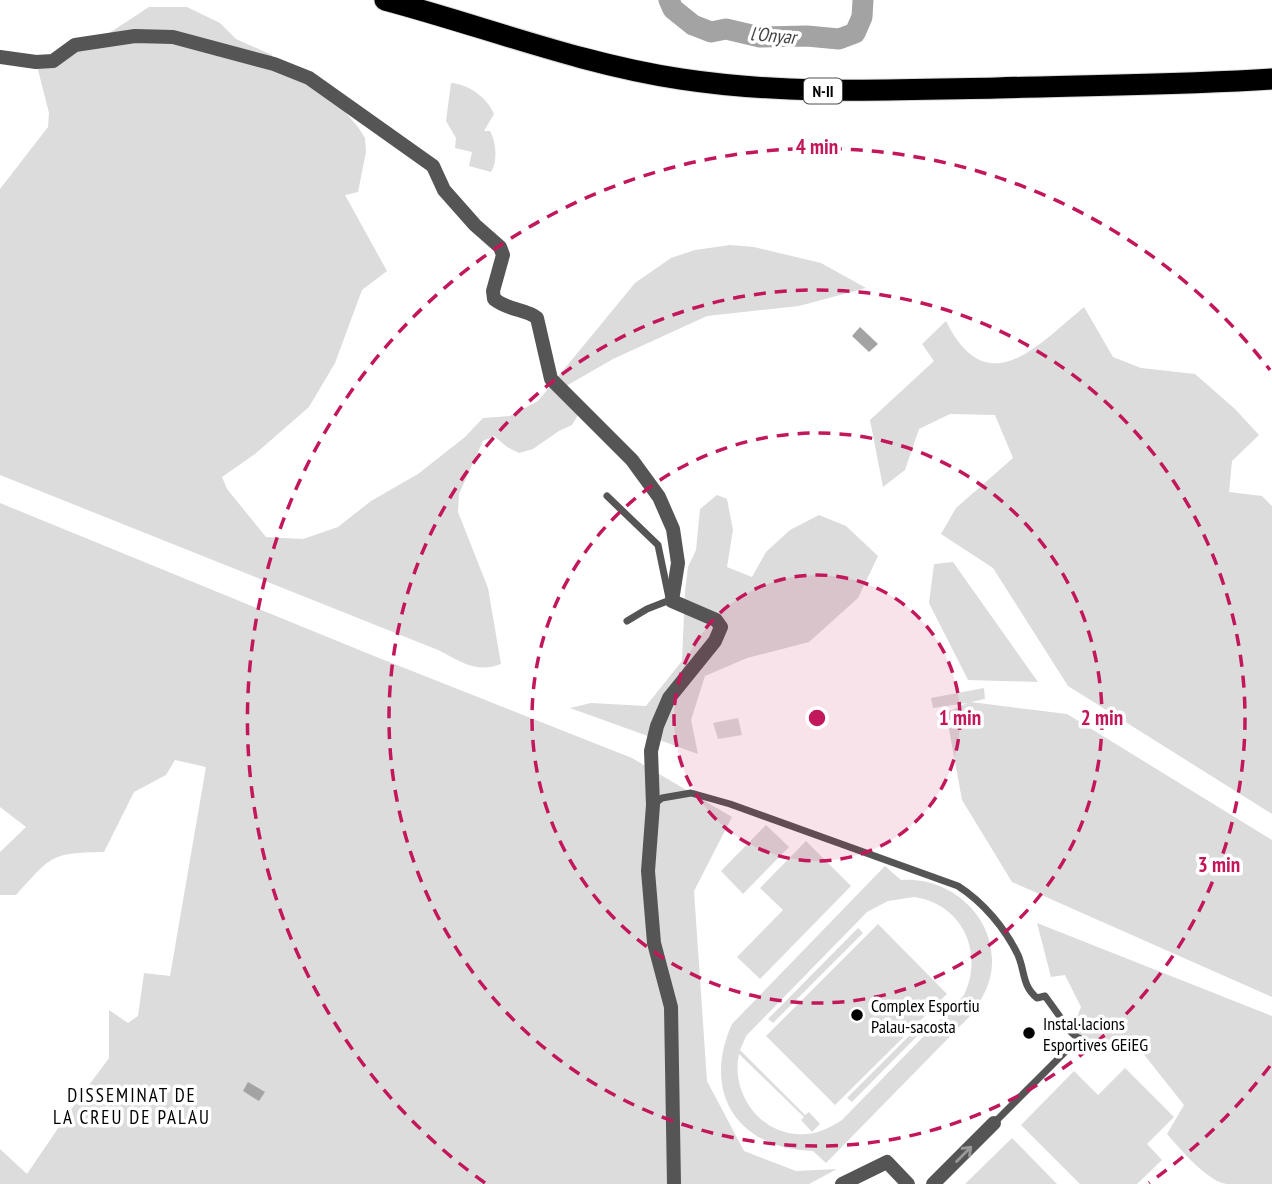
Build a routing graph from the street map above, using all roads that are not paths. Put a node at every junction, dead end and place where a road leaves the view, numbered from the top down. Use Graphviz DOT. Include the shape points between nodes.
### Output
graph roads {
  1 [pos="385,0"];
  2 [pos="0,57"];
  3 [pos="1272,79"];
  4 [pos="607,496"];
  5 [pos="671,601"];
  6 [pos="627,621"];
  7 [pos="653,805"];
  8 [pos="1079,1038"];
  9 [pos="1086,1045"];
  10 [pos="994,1124"];
  11 [pos="674,1184"];
  12 [pos="842,1184"];
  13 [pos="908,1184"];
  14 [pos="933,1184"];
  1 -- 3 [label="highway, N-II" via="601,62 678,79 760,88 854,91"];
  2 -- 5 [label="street" via="54,61 75,45 135,36 173,37 309,78 433,166 444,190 500,247 503,255 494,299 537,318 551,379 632,460 659,497 673,529 678,563"];
  4 -- 5 [label="lane" via="658,545"];
  5 -- 6 [label="lane"];
  5 -- 7 [label="street" via="721,627 719,636 669,698 657,726 651,751"];
  7 -- 8 [label="lane" via="662,798 691,793 958,886 981,904 1009,939 1029,991 1037,998 1045,996"];
  7 -- 11 [label="street" via="648,871 654,943 671,1007"];
  8 -- 9 [label="lane"];
  8 -- 10 [label="lane"];
  14 -- 10 [label="street, one-way"];
  12 -- 13 [label="street" via="887,1163"];
}
